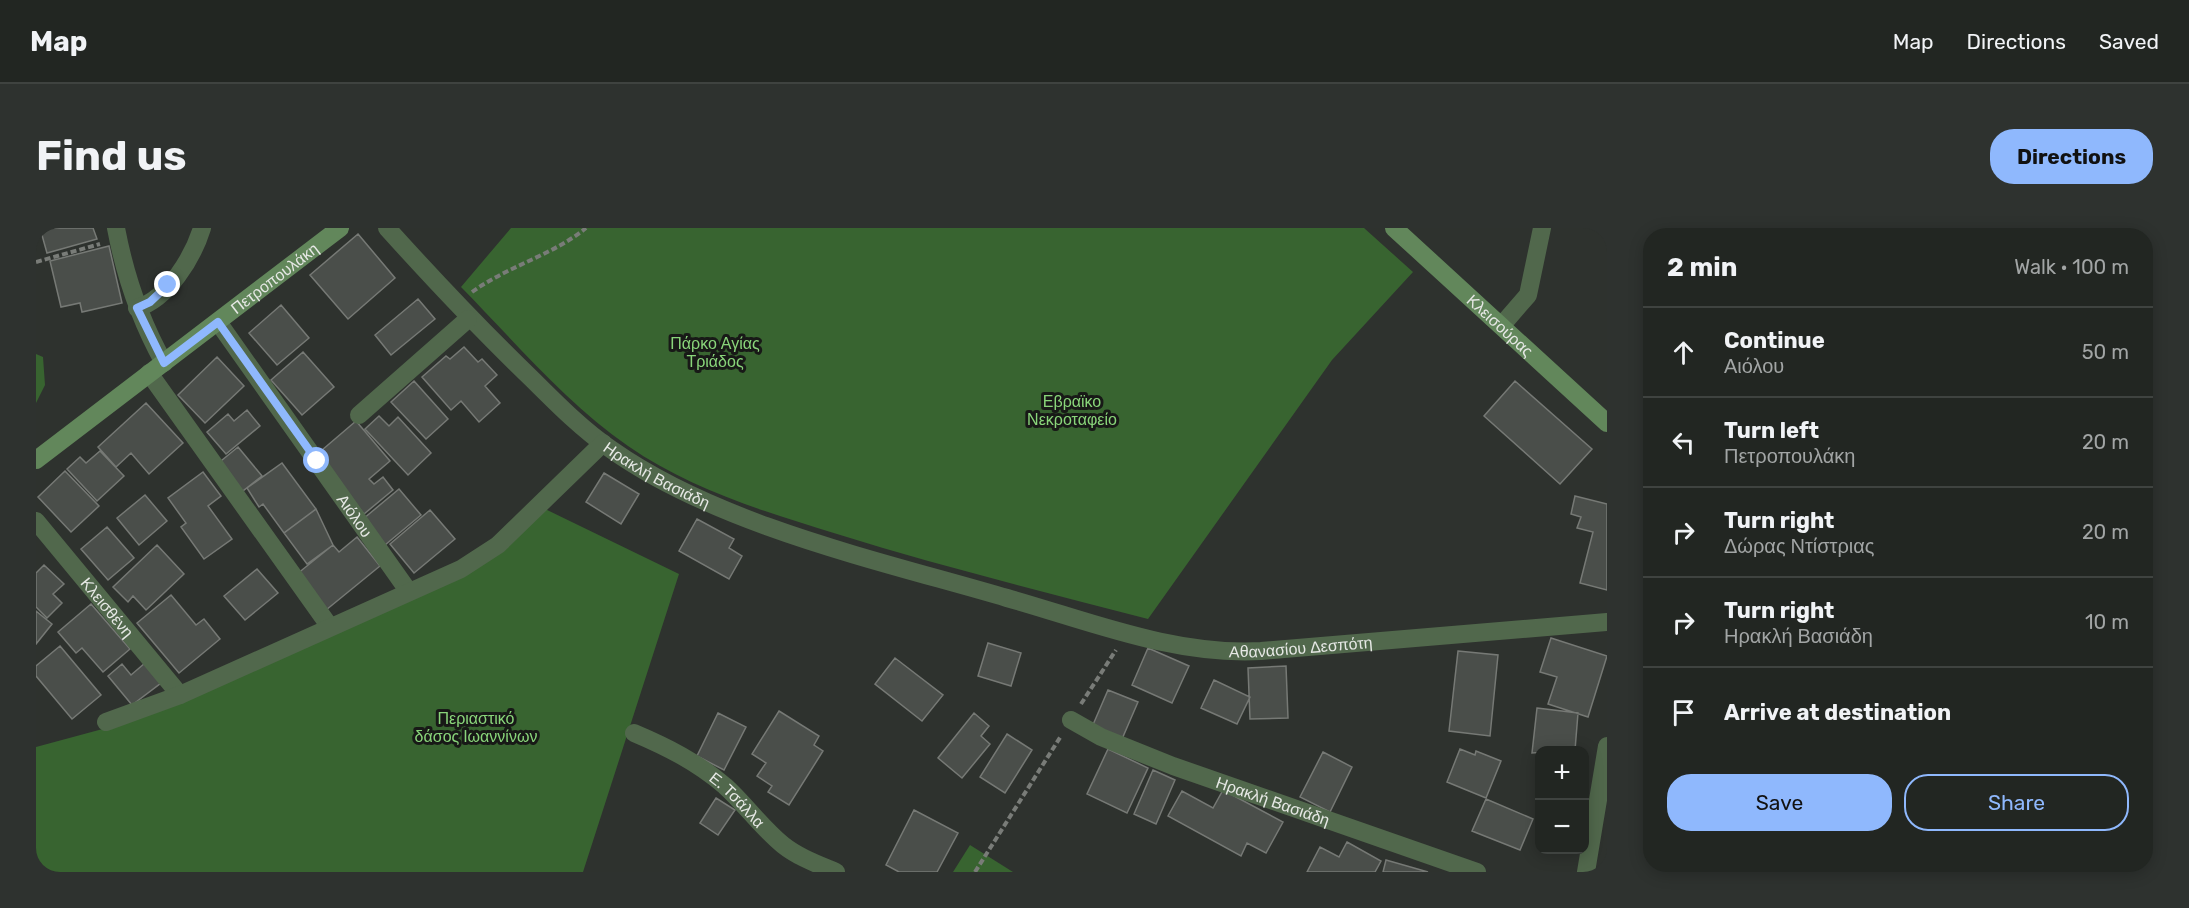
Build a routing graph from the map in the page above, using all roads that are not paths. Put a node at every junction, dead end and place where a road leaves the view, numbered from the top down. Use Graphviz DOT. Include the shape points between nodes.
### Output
graph roads {
  1 [pos="202,228"];
  2 [pos="340,228"];
  3 [pos="387,228"];
  4 [pos="1394,228"];
  5 [pos="1542,228"];
  6 [pos="117,234"];
  7 [pos="137,308"];
  8 [pos="468,319"];
  9 [pos="218,322"];
  10 [pos="1502,325"];
  11 [pos="157,368"];
  12 [pos="359,415"];
  13 [pos="1607,423"];
  14 [pos="603,443"];
  15 [pos="36,460"];
  16 [pos="36,521"];
  17 [pos="409,592"];
  18 [pos="1002,596"];
  19 [pos="1607,622"];
  20 [pos="330,627"];
  21 [pos="180,694"];
  22 [pos="1071,720"];
  23 [pos="106,722"];
  24 [pos="634,733"];
  25 [pos="1607,746"];
  26 [pos="836,872"];
  27 [pos="1477,872"];
  28 [pos="1586,872"];
  1 -- 7 [label="street" via="181,269 158,295"];
  2 -- 9 [label="street, Πετροπουλάκη"];
  3 -- 8 [label="street, Ηρακλή Βασιάδη"];
  4 -- 10 [label="street, Κλεισούρας"];
  5 -- 10 [label="street" via="1528,295"];
  6 -- 7 [label="street"];
  7 -- 11 [label="street"];
  8 -- 12 [label="street"];
  8 -- 14 [label="street, Ηρακλή Βασιάδη"];
  9 -- 11 [label="street, Πετροπουλάκη"];
  9 -- 17 [label="street, Αιόλου"];
  10 -- 13 [label="street, Κλεισούρας"];
  11 -- 15 [label="street, Πετροπουλάκη"];
  11 -- 20 [label="street"];
  14 -- 17 [label="street" via="498,545 461,569"];
  14 -- 18 [label="street, Ηρακλή Βασιάδη" via="632,463 728,511 827,545"];
  16 -- 21 [label="street, Κλεισθένη"];
  17 -- 20 [label="street"];
  18 -- 19 [label="street, Αθανασίου Δεσπότη" via="1185,648 1233,653"];
  20 -- 21 [label="street"];
  21 -- 23 [label="street"];
  22 -- 27 [label="street, Ηρακλή Βασιάδη" via="1101,737 1202,777"];
  24 -- 26 [label="street, Ε. Τσάλλα" via="698,765 782,844"];
  25 -- 28 [label="street"];
}
